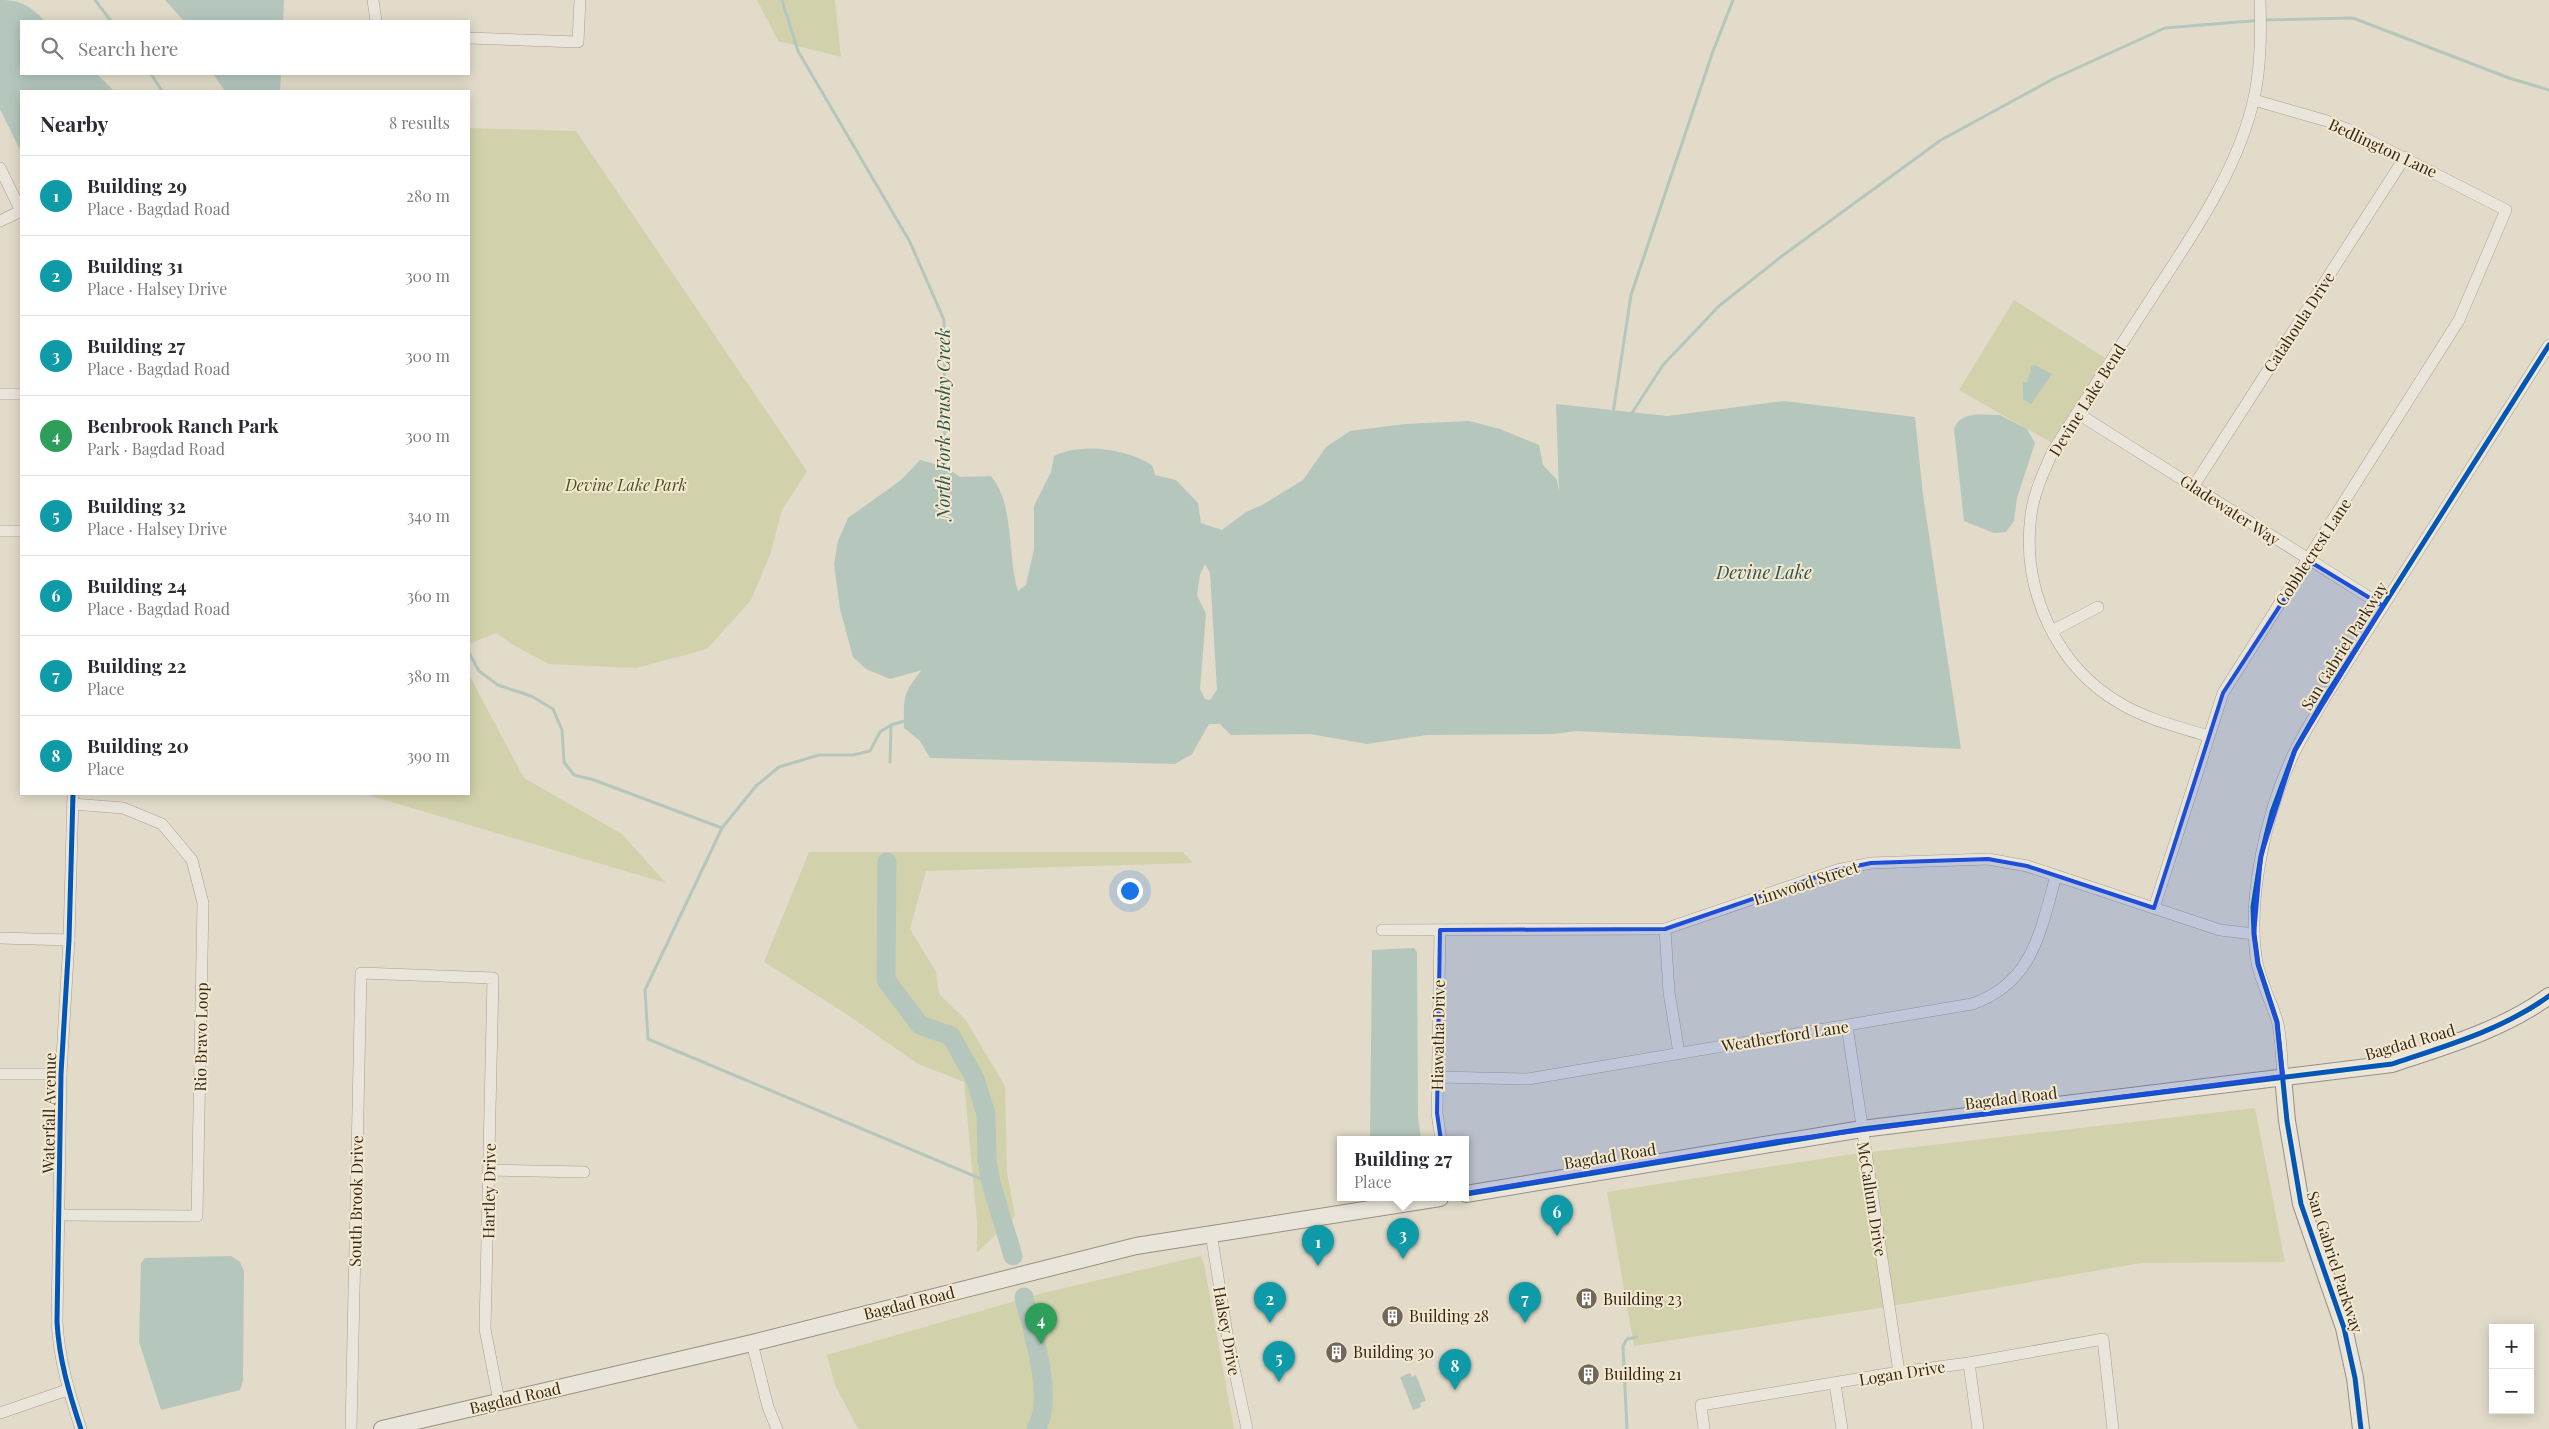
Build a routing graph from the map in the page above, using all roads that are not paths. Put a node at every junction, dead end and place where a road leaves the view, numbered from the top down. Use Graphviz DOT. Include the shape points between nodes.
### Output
graph roads {
  1 [pos="373,0"];
  2 [pos="580,0"];
  3 [pos="2260,0"];
  4 [pos="376,20"];
  5 [pos="470,38"];
  6 [pos="2254,100"];
  7 [pos="2405,157"];
  8 [pos="0,168"];
  9 [pos="20,209"];
  10 [pos="2506,210"];
  11 [pos="20,212"];
  12 [pos="0,222"];
  13 [pos="2549,345"];
  14 [pos="0,394"];
  15 [pos="20,394"];
  16 [pos="2077,413"];
  17 [pos="2193,487"];
  18 [pos="0,531"];
  19 [pos="20,531"];
  20 [pos="2309,561"];
  21 [pos="2383,606"];
  22 [pos="2098,607"];
  23 [pos="2052,632"];
  24 [pos="2208,736"];
  25 [pos="73,799"];
  26 [pos="2056,876"];
  27 [pos="2154,908"];
  28 [pos="1665,929"];
  29 [pos="1382,930"];
  30 [pos="1440,930"];
  31 [pos="2254,934"];
  32 [pos="0,938"];
  33 [pos="69,940"];
  34 [pos="361,973"];
  35 [pos="2549,996"];
  36 [pos="1847,1026"];
  37 [pos="1679,1052"];
  38 [pos="0,1074"];
  39 [pos="61,1074"];
  40 [pos="2283,1076"];
  41 [pos="1438,1077"];
  42 [pos="1862,1129"];
  43 [pos="1440,1136"];
  44 [pos="489,1170"];
  45 [pos="584,1172"];
  46 [pos="1469,1193"];
  47 [pos="1420,1201"];
  48 [pos="59,1215"];
  49 [pos="1211,1233"];
  50 [pos="752,1343"];
  51 [pos="1969,1363"];
  52 [pos="1899,1372"];
  53 [pos="1835,1384"];
  54 [pos="67,1390"];
  55 [pos="499,1401"];
  56 [pos="0,1413"];
  57 [pos="81,1429"];
  58 [pos="351,1429"];
  59 [pos="382,1429"];
  60 [pos="777,1429"];
  61 [pos="1247,1429"];
  62 [pos="1704,1429"];
  63 [pos="1842,1429"];
  64 [pos="1978,1429"];
  65 [pos="2114,1429"];
  66 [pos="2361,1429"];
  1 -- 4 [label="street"];
  2 -- 5 [label="street" via="578,42"];
  3 -- 6 [label="street, Devine Lake Bend" via="2261,34"];
  6 -- 7 [label="street, Bedlington Lane" via="2327,121"];
  6 -- 16 [label="street, Devine Lake Bend" via="2208,210"];
  7 -- 10 [label="street, Bedlington Lane"];
  7 -- 17 [label="street, Catahoula Drive"];
  8 -- 9 [label="street"];
  10 -- 20 [label="street, Cobblecrest Lane" via="2459,320"];
  11 -- 12 [label="street"];
  13 -- 21 [label="street, San Gabriel Parkway"];
  14 -- 15 [label="street"];
  16 -- 17 [label="street, Gladewater Way"];
  16 -- 23 [label="street, Devine Lake Bend" via="2053,451 2039,482 2031,514 2028,546 2031,573 2038,603"];
  17 -- 20 [label="street, Gladewater Way"];
  18 -- 19 [label="street"];
  20 -- 21 [label="street, Gladewater Way"];
  20 -- 24 [label="street, Cobblecrest Lane" via="2230,679"];
  21 -- 31 [label="street, San Gabriel Parkway" via="2295,750 2272,812 2261,856 2253,907"];
  22 -- 23 [label="street"];
  23 -- 24 [label="street, Devine Lake Bend" via="2086,677 2123,706"];
  24 -- 27 [label="street, Cobblecrest Lane"];
  25 -- 33 [label="street, Waterfall Avenue"];
  25 -- 48 [label="street, Rio Bravo Loop" via="123,808 162,824 192,860 203,903 197,1216"];
  26 -- 27 [label="street, Linwood Street"];
  26 -- 28 [label="street, Linwood Street" via="2001,860 1871,863 1837,870"];
  26 -- 36 [label="street, Weatherford Lane" via="2033,951 2018,975 1997,994 1948,1010"];
  27 -- 31 [label="street, Linwood Street" via="2220,930"];
  28 -- 30 [label="street, Linwood Street"];
  28 -- 37 [label="street" via="1669,992"];
  29 -- 30 [label="street, Linwood Street"];
  30 -- 41 [label="street, Hiawatha Drive"];
  31 -- 40 [label="street, San Gabriel Parkway" via="2258,964 2277,1022"];
  32 -- 33 [label="street"];
  33 -- 39 [label="street, Waterfall Avenue"];
  34 -- 44 [label="street, Hartley Drive" via="493,978"];
  34 -- 58 [label="street, South Brook Drive"];
  35 -- 40 [label="street, Bagdad Road" via="2505,1022 2392,1064"];
  36 -- 37 [label="street, Weatherford Lane"];
  36 -- 42 [label="street, McCallum Drive"];
  37 -- 41 [label="street, Weatherford Lane" via="1528,1079"];
  38 -- 39 [label="street"];
  39 -- 48 [label="street, Waterfall Avenue"];
  40 -- 42 [label="street, Bagdad Road"];
  40 -- 66 [label="street, San Gabriel Parkway" via="2301,1204 2344,1328 2356,1378"];
  41 -- 43 [label="street, Hiawatha Drive"];
  42 -- 46 [label="street, Bagdad Road"];
  42 -- 52 [label="street, McCallum Drive"];
  44 -- 45 [label="street"];
  44 -- 55 [label="street, Hartley Drive" via="485,1329"];
  47 -- 49 [label="street, Bagdad Road"];
  48 -- 54 [label="street, Waterfall Avenue" via="58,1346"];
  49 -- 50 [label="street, Bagdad Road" via="1136,1246"];
  49 -- 61 [label="street, Halsey Drive" via="1231,1357"];
  50 -- 55 [label="street, Bagdad Road"];
  50 -- 60 [label="street" via="768,1407"];
  51 -- 52 [label="street, Logan Drive"];
  51 -- 64 [label="street"];
  51 -- 65 [label="street, Logan Drive" via="2103,1339"];
  52 -- 53 [label="street, Logan Drive"];
  53 -- 62 [label="street, Logan Drive" via="1701,1405"];
  53 -- 63 [label="street"];
  54 -- 56 [label="street"];
  54 -- 57 [label="street, Waterfall Avenue"];
  55 -- 59 [label="street, Bagdad Road"];
}
